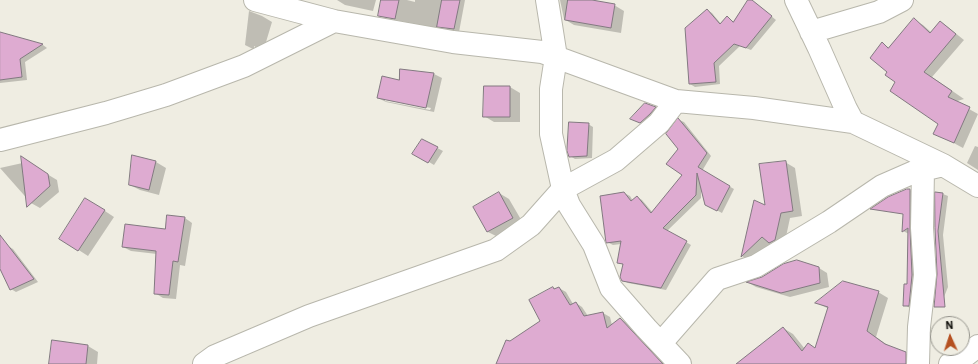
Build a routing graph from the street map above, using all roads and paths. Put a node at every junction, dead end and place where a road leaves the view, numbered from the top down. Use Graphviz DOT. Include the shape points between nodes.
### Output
graph roads {
  1 [pos="255,0"];
  2 [pos="547,0"];
  3 [pos="796,0"];
  4 [pos="902,0"];
  5 [pos="334,21"];
  6 [pos="812,32"];
  7 [pos="556,57"];
  8 [pos="676,101"];
  9 [pos="853,122"];
  10 [pos="0,140"];
  11 [pos="933,168"];
  12 [pos="978,186"];
  13 [pos="563,190"];
  14 [pos="660,344"];
  15 [pos="978,346"];
  16 [pos="204,364"];
  17 [pos="680,364"];
  18 [pos="918,364"];
  19 [pos="950,364"];
  1 -- 5 [label="street"];
  2 -- 7 [label="street"];
  3 -- 6 [label="street"];
  4 -- 6 [label="street" via="879,12"];
  5 -- 7 [label="street" via="453,42 542,52"];
  5 -- 10 [label="street" via="244,66 166,95"];
  6 -- 9 [label="street"];
  7 -- 8 [label="street"];
  7 -- 13 [label="street" via="551,89 551,134"];
  8 -- 9 [label="street" via="754,108"];
  8 -- 13 [label="street" via="659,123 616,160"];
  9 -- 11 [label="street"];
  11 -- 12 [label="street"];
  11 -- 14 [label="street" via="914,172 882,186 756,266 718,279"];
  11 -- 18 [label="street" via="922,228 925,275 918,327"];
  13 -- 14 [label="street" via="569,205 594,245 611,288"];
  13 -- 16 [label="street" via="531,225 496,250 309,316 215,356"];
  14 -- 17 [label="street"];
  15 -- 19 [label="street"];
}
